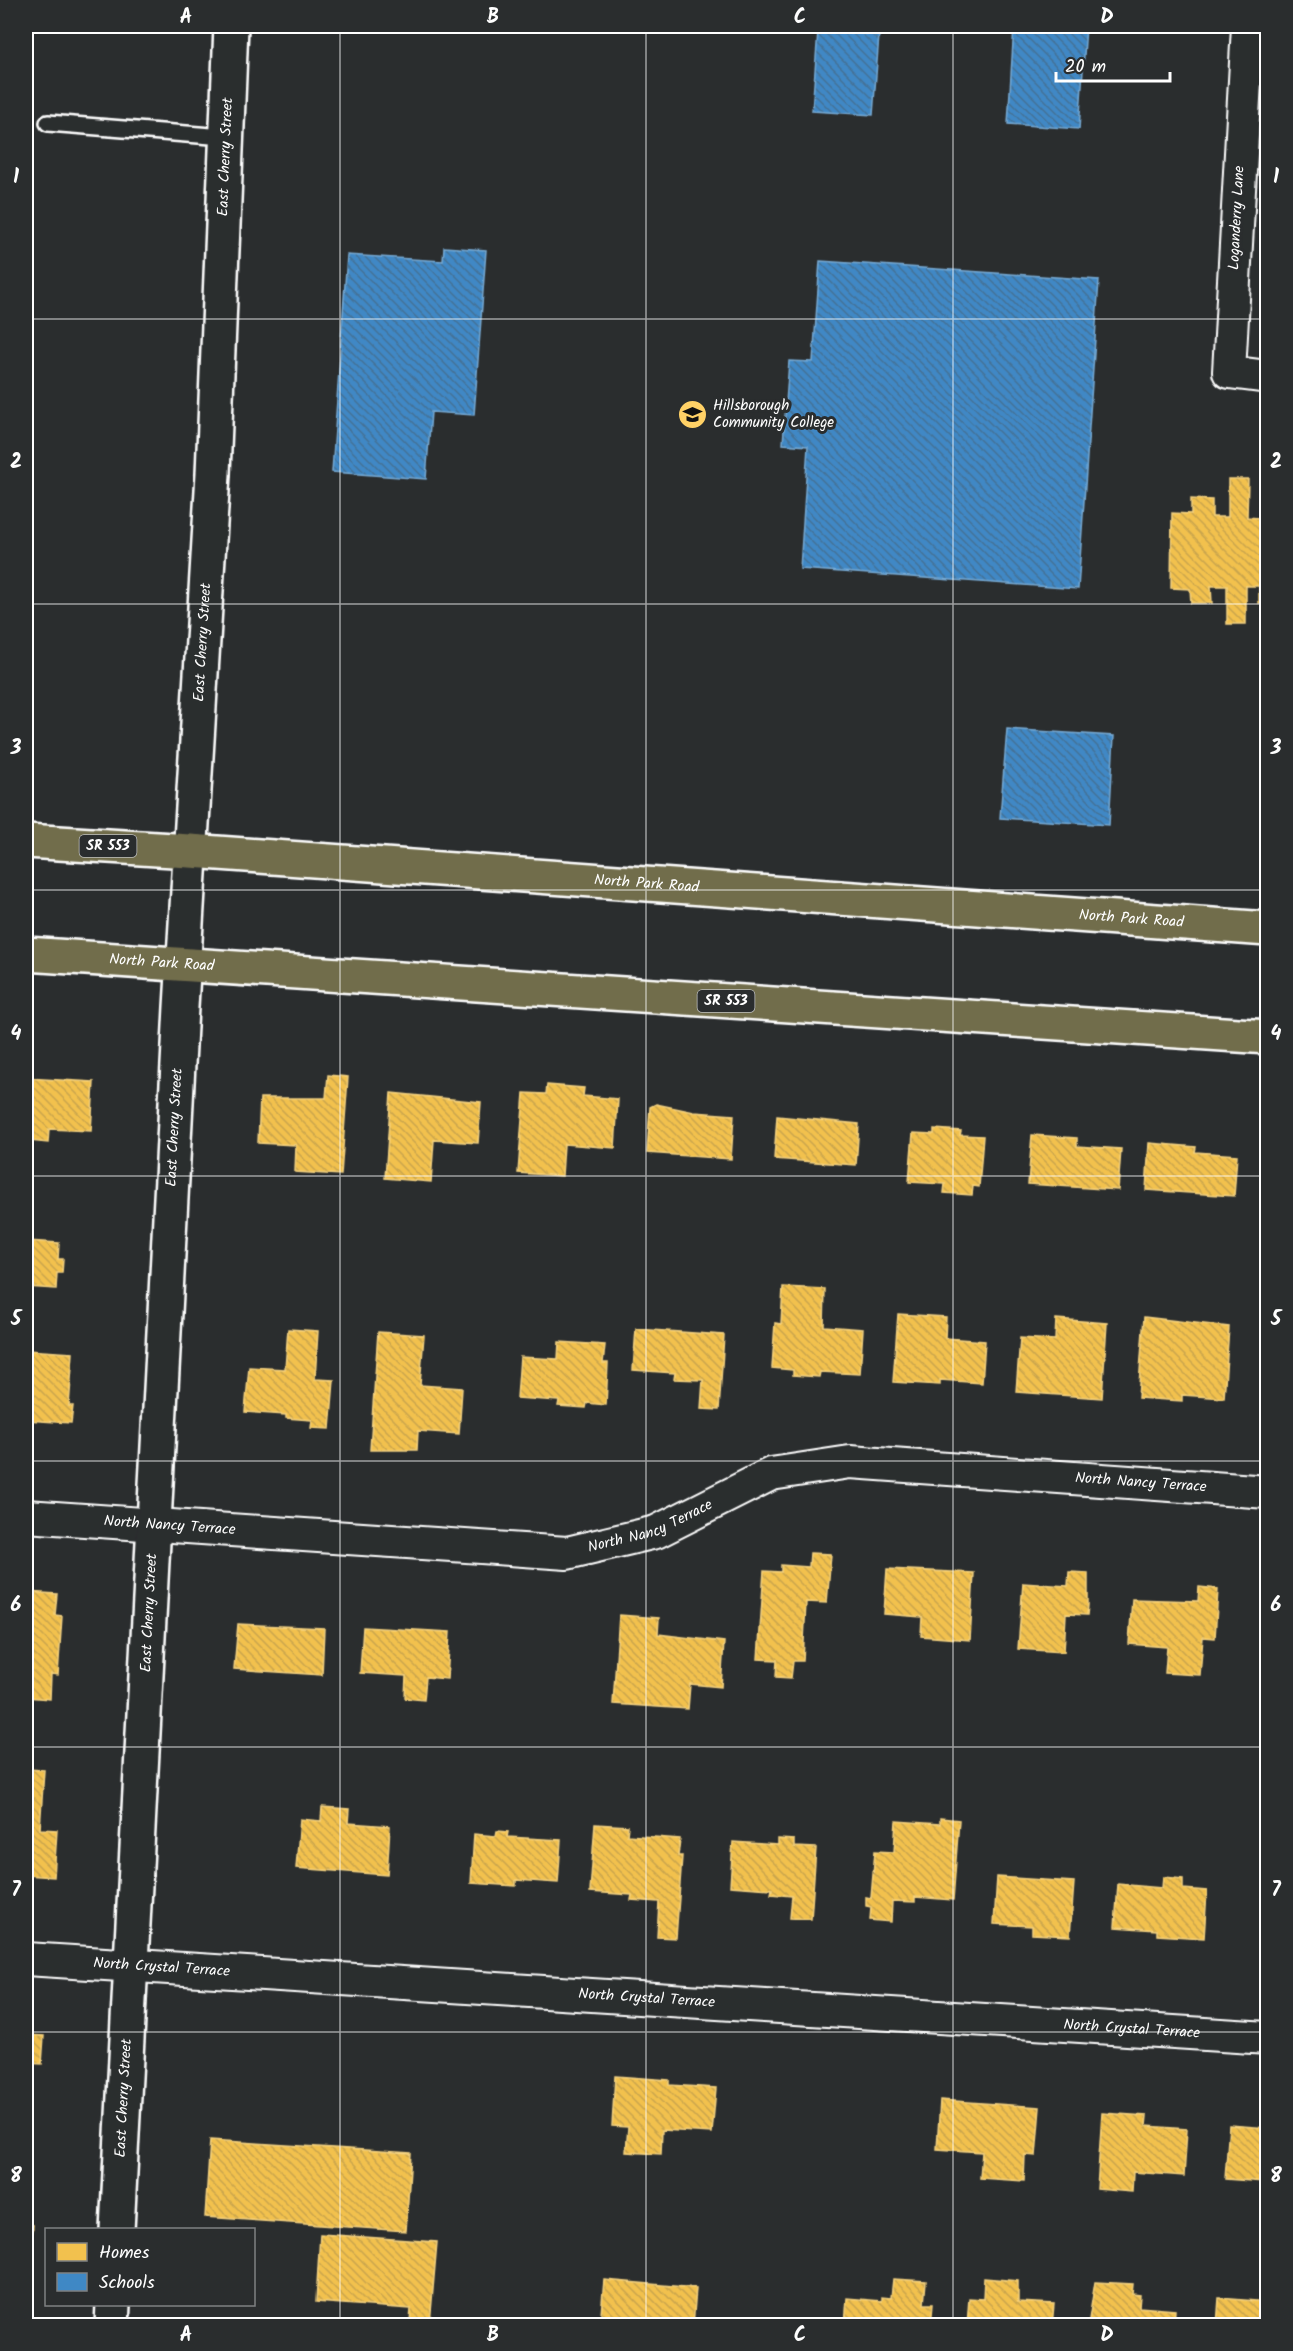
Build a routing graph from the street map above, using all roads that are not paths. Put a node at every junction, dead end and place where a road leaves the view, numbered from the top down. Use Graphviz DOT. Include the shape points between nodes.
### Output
graph roads {
  1 [pos="231,26"];
  2 [pos="1248,26"];
  3 [pos="48,123"];
  4 [pos="224,137"];
  5 [pos="1268,377"];
  6 [pos="26,841"];
  7 [pos="190,851"];
  8 [pos="1268,929"];
  9 [pos="26,954"];
  10 [pos="184,965"];
  11 [pos="1268,1037"];
  12 [pos="1268,1492"];
  13 [pos="26,1516"];
  14 [pos="155,1524"];
  15 [pos="26,1959"];
  16 [pos="131,1966"];
  17 [pos="1268,2038"];
  18 [pos="117,2228"];
  19 [pos="113,2306"];
  20 [pos="112,2325"];
  1 -- 4 [label="street, East Cherry Street"];
  2 -- 5 [label="street, Loganderry Lane" via="1229,372"];
  3 -- 4 [label="lane"];
  4 -- 7 [label="street, East Cherry Street" via="213,474"];
  6 -- 7 [label="main road, North Park Road / SR 553"];
  7 -- 8 [label="main road, North Park Road / SR 553"];
  7 -- 10 [label="street, East Cherry Street"];
  9 -- 10 [label="main road, North Park Road / SR 553"];
  10 -- 11 [label="main road, North Park Road / SR 553"];
  10 -- 14 [label="street, East Cherry Street"];
  12 -- 14 [label="street, North Nancy Terrace" via="850,1462 771,1474 656,1532 567,1553"];
  13 -- 14 [label="street, North Nancy Terrace"];
  14 -- 16 [label="street, East Cherry Street"];
  15 -- 16 [label="street, North Crystal Terrace"];
  16 -- 17 [label="street, North Crystal Terrace"];
  16 -- 18 [label="street, East Cherry Street"];
  19 -- 20 [label="street"];
}
